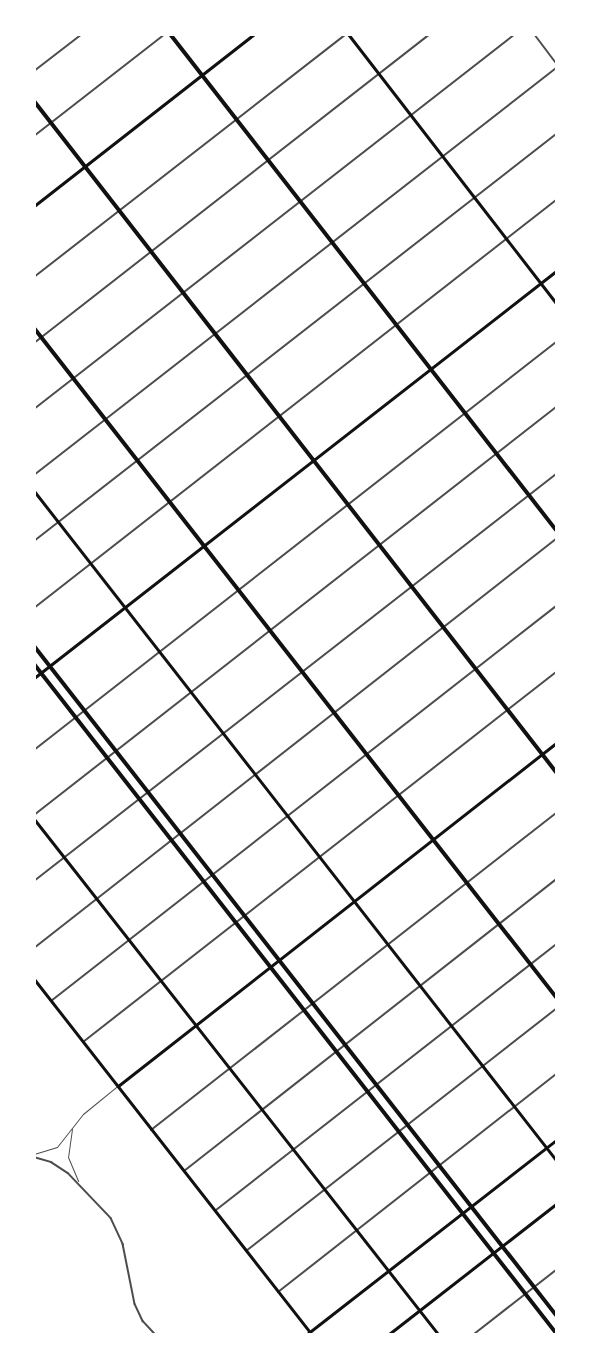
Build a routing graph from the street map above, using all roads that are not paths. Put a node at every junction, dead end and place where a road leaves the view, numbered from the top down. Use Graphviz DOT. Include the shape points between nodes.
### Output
graph roads {
  1 [pos="82,34"];
  2 [pos="167,34"];
  3 [pos="254,34"];
  4 [pos="347,34"];
  5 [pos="430,34"];
  6 [pos="515,34"];
  7 [pos="534,34"];
  8 [pos="556,63"];
  9 [pos="556,68"];
  10 [pos="34,71"];
  11 [pos="379,74"];
  12 [pos="201,75"];
  13 [pos="34,101"];
  14 [pos="411,116"];
  15 [pos="237,120"];
  16 [pos="52,123"];
  17 [pos="556,134"];
  18 [pos="34,136"];
  19 [pos="443,157"];
  20 [pos="269,161"];
  21 [pos="85,166"];
  22 [pos="475,198"];
  23 [pos="556,200"];
  24 [pos="301,202"];
  25 [pos="34,206"];
  26 [pos="120,211"];
  27 [pos="507,238"];
  28 [pos="332,243"];
  29 [pos="152,252"];
  30 [pos="556,271"];
  31 [pos="34,277"];
  32 [pos="541,283"];
  33 [pos="364,284"];
  34 [pos="184,293"];
  35 [pos="556,303"];
  36 [pos="396,325"];
  37 [pos="34,328"];
  38 [pos="216,334"];
  39 [pos="42,338"];
  40 [pos="556,342"];
  41 [pos="34,344"];
  42 [pos="431,369"];
  43 [pos="247,375"];
  44 [pos="74,379"];
  45 [pos="556,407"];
  46 [pos="34,410"];
  47 [pos="466,413"];
  48 [pos="280,417"];
  49 [pos="106,420"];
  50 [pos="497,453"];
  51 [pos="313,460"];
  52 [pos="138,461"];
  53 [pos="556,474"];
  54 [pos="34,475"];
  55 [pos="34,491"];
  56 [pos="529,495"];
  57 [pos="170,502"];
  58 [pos="348,505"];
  59 [pos="59,522"];
  60 [pos="556,530"];
  61 [pos="556,539"];
  62 [pos="34,541"];
  63 [pos="380,545"];
  64 [pos="204,546"];
  65 [pos="91,563"];
  66 [pos="412,586"];
  67 [pos="239,591"];
  68 [pos="556,606"];
  69 [pos="125,607"];
  70 [pos="34,608"];
  71 [pos="445,627"];
  72 [pos="270,631"];
  73 [pos="34,646"];
  74 [pos="160,652"];
  75 [pos="34,664"];
  76 [pos="50,666"];
  77 [pos="477,668"];
  78 [pos="303,672"];
  79 [pos="556,672"];
  80 [pos="41,673"];
  81 [pos="34,678"];
  82 [pos="191,692"];
  83 [pos="509,709"];
  84 [pos="85,711"];
  85 [pos="335,713"];
  86 [pos="76,717"];
  87 [pos="224,734"];
  88 [pos="556,743"];
  89 [pos="34,750"];
  90 [pos="116,751"];
  91 [pos="367,754"];
  92 [pos="543,754"];
  93 [pos="107,758"];
  94 [pos="556,772"];
  95 [pos="256,774"];
  96 [pos="148,792"];
  97 [pos="399,795"];
  98 [pos="140,799"];
  99 [pos="556,813"];
  100 [pos="288,816"];
  101 [pos="34,817"];
  102 [pos="181,833"];
  103 [pos="434,839"];
  104 [pos="172,840"];
  105 [pos="320,856"];
  106 [pos="65,858"];
  107 [pos="213,874"];
  108 [pos="556,879"];
  109 [pos="204,881"];
  110 [pos="34,882"];
  111 [pos="467,883"];
  112 [pos="98,898"];
  113 [pos="354,901"];
  114 [pos="244,915"];
  115 [pos="236,922"];
  116 [pos="499,925"];
  117 [pos="130,939"];
  118 [pos="556,944"];
  119 [pos="388,945"];
  120 [pos="34,948"];
  121 [pos="280,959"];
  122 [pos="531,964"];
  123 [pos="270,966"];
  124 [pos="34,979"];
  125 [pos="162,981"];
  126 [pos="421,986"];
  127 [pos="556,997"];
  128 [pos="51,1001"];
  129 [pos="314,1002"];
  130 [pos="304,1010"];
  131 [pos="556,1010"];
  132 [pos="196,1025"];
  133 [pos="452,1026"];
  134 [pos="83,1042"];
  135 [pos="345,1044"];
  136 [pos="337,1051"];
  137 [pos="484,1066"];
  138 [pos="230,1068"];
  139 [pos="556,1074"];
  140 [pos="377,1085"];
  141 [pos="118,1086"];
  142 [pos="368,1092"];
  143 [pos="515,1107"];
  144 [pos="262,1109"];
  145 [pos="408,1125"];
  146 [pos="72,1126"];
  147 [pos="152,1130"];
  148 [pos="400,1132"];
  149 [pos="556,1140"];
  150 [pos="547,1147"];
  151 [pos="294,1150"];
  152 [pos="34,1156"];
  153 [pos="556,1160"];
  154 [pos="440,1166"];
  155 [pos="184,1171"];
  156 [pos="431,1172"];
  157 [pos="78,1181"];
  158 [pos="325,1190"];
  159 [pos="556,1204"];
  160 [pos="471,1206"];
  161 [pos="215,1211"];
  162 [pos="463,1213"];
  163 [pos="357,1230"];
  164 [pos="503,1246"];
  165 [pos="246,1251"];
  166 [pos="494,1253"];
  167 [pos="556,1270"];
  168 [pos="388,1271"];
  169 [pos="535,1287"];
  170 [pos="278,1292"];
  171 [pos="526,1294"];
  172 [pos="420,1311"];
  173 [pos="556,1315"];
  174 [pos="556,1333"];
  175 [pos="309,1334"];
  176 [pos="154,1335"];
  177 [pos="389,1335"];
  178 [pos="438,1335"];
  179 [pos="474,1335"];
  1 -- 10 [label="street"];
  2 -- 12 [label="main road"];
  2 -- 16 [label="street"];
  3 -- 12 [label="main road"];
  4 -- 11 [label="main road"];
  4 -- 15 [label="street"];
  5 -- 11 [label="street"];
  6 -- 14 [label="street"];
  7 -- 8 [label="street"];
  9 -- 19 [label="street"];
  11 -- 14 [label="main road"];
  11 -- 20 [label="street"];
  12 -- 15 [label="main road"];
  12 -- 21 [label="main road"];
  13 -- 16 [label="main road"];
  14 -- 19 [label="main road"];
  14 -- 24 [label="street"];
  15 -- 20 [label="main road"];
  15 -- 26 [label="street"];
  16 -- 18 [label="street"];
  16 -- 21 [label="main road"];
  17 -- 22 [label="street"];
  19 -- 22 [label="main road"];
  19 -- 28 [label="street"];
  20 -- 24 [label="main road"];
  20 -- 29 [label="street"];
  21 -- 25 [label="main road"];
  21 -- 26 [label="main road"];
  22 -- 27 [label="main road"];
  22 -- 33 [label="street"];
  23 -- 27 [label="street"];
  24 -- 28 [label="main road"];
  24 -- 34 [label="street"];
  26 -- 29 [label="main road"];
  26 -- 31 [label="street"];
  27 -- 32 [label="main road"];
  27 -- 36 [label="street"];
  28 -- 33 [label="main road"];
  28 -- 38 [label="street"];
  29 -- 34 [label="main road"];
  29 -- 39 [label="street"];
  30 -- 32 [label="main road"];
  32 -- 35 [label="main road"];
  32 -- 42 [label="main road"];
  33 -- 36 [label="main road"];
  33 -- 43 [label="street"];
  34 -- 38 [label="main road"];
  34 -- 44 [label="street"];
  36 -- 42 [label="main road"];
  36 -- 48 [label="street"];
  37 -- 39 [label="main road"];
  38 -- 43 [label="main road"];
  38 -- 49 [label="street"];
  39 -- 41 [label="street"];
  39 -- 44 [label="main road"];
  40 -- 47 [label="street"];
  42 -- 47 [label="main road"];
  42 -- 51 [label="main road"];
  43 -- 48 [label="main road"];
  43 -- 52 [label="street"];
  44 -- 46 [label="street"];
  44 -- 49 [label="main road"];
  45 -- 50 [label="street"];
  47 -- 50 [label="main road"];
  47 -- 58 [label="street"];
  48 -- 51 [label="main road"];
  48 -- 57 [label="street"];
  49 -- 52 [label="main road"];
  49 -- 54 [label="street"];
  50 -- 56 [label="main road"];
  50 -- 63 [label="street"];
  51 -- 58 [label="main road"];
  51 -- 64 [label="main road"];
  52 -- 57 [label="main road"];
  52 -- 59 [label="street"];
  53 -- 56 [label="street"];
  55 -- 59 [label="main road"];
  56 -- 60 [label="main road"];
  56 -- 66 [label="street"];
  57 -- 64 [label="main road"];
  57 -- 65 [label="street"];
  58 -- 63 [label="main road"];
  58 -- 67 [label="street"];
  59 -- 62 [label="street"];
  59 -- 65 [label="main road"];
  61 -- 71 [label="street"];
  63 -- 66 [label="main road"];
  63 -- 72 [label="street"];
  64 -- 67 [label="main road"];
  64 -- 69 [label="main road"];
  65 -- 69 [label="main road"];
  65 -- 70 [label="street"];
  66 -- 71 [label="main road"];
  66 -- 78 [label="street"];
  67 -- 72 [label="main road"];
  67 -- 74 [label="street"];
  68 -- 77 [label="street"];
  69 -- 74 [label="main road"];
  69 -- 76 [label="main road"];
  71 -- 77 [label="main road"];
  71 -- 85 [label="street"];
  72 -- 78 [label="main road"];
  72 -- 82 [label="street"];
  73 -- 76 [label="main road"];
  74 -- 82 [label="main road"];
  74 -- 84 [label="street"];
  75 -- 80 [label="main road"];
  76 -- 80 [label="main road"];
  76 -- 84 [label="main road"];
  77 -- 83 [label="main road"];
  77 -- 91 [label="street"];
  78 -- 85 [label="main road"];
  78 -- 87 [label="street"];
  79 -- 83 [label="street"];
  80 -- 81 [label="main road"];
  80 -- 86 [label="main road"];
  82 -- 87 [label="main road"];
  82 -- 90 [label="street"];
  83 -- 92 [label="main road"];
  83 -- 97 [label="street"];
  84 -- 86 [label="street"];
  84 -- 90 [label="main road"];
  85 -- 91 [label="main road"];
  85 -- 95 [label="street"];
  86 -- 89 [label="street"];
  86 -- 93 [label="main road"];
  87 -- 95 [label="main road"];
  87 -- 96 [label="street"];
  88 -- 92 [label="main road"];
  90 -- 93 [label="street"];
  90 -- 96 [label="main road"];
  91 -- 97 [label="main road"];
  91 -- 100 [label="street"];
  92 -- 94 [label="main road"];
  92 -- 103 [label="main road"];
  93 -- 98 [label="main road"];
  93 -- 101 [label="street"];
  95 -- 100 [label="main road"];
  95 -- 102 [label="street"];
  96 -- 98 [label="street"];
  96 -- 102 [label="main road"];
  97 -- 103 [label="main road"];
  97 -- 105 [label="street"];
  98 -- 104 [label="main road"];
  98 -- 106 [label="street"];
  99 -- 111 [label="street"];
  100 -- 105 [label="main road"];
  100 -- 107 [label="street"];
  101 -- 106 [label="main road"];
  102 -- 104 [label="street"];
  102 -- 107 [label="main road"];
  103 -- 111 [label="main road"];
  103 -- 113 [label="main road"];
  104 -- 109 [label="main road"];
  104 -- 112 [label="street"];
  105 -- 113 [label="main road"];
  105 -- 114 [label="street"];
  106 -- 110 [label="street"];
  106 -- 112 [label="main road"];
  107 -- 109 [label="street"];
  107 -- 114 [label="main road"];
  108 -- 116 [label="street"];
  109 -- 115 [label="main road"];
  109 -- 117 [label="street"];
  111 -- 116 [label="main road"];
  111 -- 119 [label="street"];
  112 -- 117 [label="main road"];
  112 -- 120 [label="street"];
  113 -- 119 [label="main road"];
  113 -- 121 [label="main road"];
  114 -- 115 [label="street"];
  114 -- 121 [label="main road"];
  115 -- 123 [label="main road"];
  115 -- 125 [label="street"];
  116 -- 122 [label="main road"];
  116 -- 126 [label="street"];
  117 -- 125 [label="main road"];
  117 -- 128 [label="street"];
  118 -- 122 [label="street"];
  119 -- 126 [label="main road"];
  119 -- 129 [label="street"];
  121 -- 123 [label="main road"];
  121 -- 129 [label="main road"];
  122 -- 127 [label="main road"];
  122 -- 133 [label="street"];
  123 -- 130 [label="main road"];
  123 -- 132 [label="main road"];
  124 -- 128 [label="main road"];
  125 -- 132 [label="main road"];
  125 -- 134 [label="street"];
  126 -- 133 [label="main road"];
  126 -- 135 [label="street"];
  128 -- 134 [label="main road"];
  129 -- 130 [label="street"];
  129 -- 135 [label="main road"];
  130 -- 136 [label="main road"];
  130 -- 138 [label="street"];
  131 -- 137 [label="street"];
  132 -- 138 [label="main road"];
  132 -- 141 [label="main road"];
  133 -- 137 [label="main road"];
  133 -- 140 [label="street"];
  134 -- 141 [label="main road"];
  135 -- 136 [label="street"];
  135 -- 140 [label="main road"];
  136 -- 142 [label="main road"];
  136 -- 144 [label="street"];
  137 -- 143 [label="main road"];
  137 -- 145 [label="street"];
  138 -- 144 [label="main road"];
  138 -- 147 [label="street"];
  139 -- 143 [label="street"];
  140 -- 142 [label="street"];
  140 -- 145 [label="main road"];
  141 -- 146 [label="lane"];
  141 -- 147 [label="main road"];
  142 -- 148 [label="main road"];
  142 -- 151 [label="street"];
  143 -- 150 [label="main road"];
  143 -- 154 [label="street"];
  144 -- 151 [label="main road"];
  144 -- 155 [label="street"];
  145 -- 148 [label="street"];
  145 -- 154 [label="main road"];
  146 -- 152 [label="lane" via="55,1149"];
  146 -- 157 [label="lane" via="68,1157"];
  147 -- 155 [label="main road"];
  148 -- 156 [label="main road"];
  148 -- 158 [label="street"];
  149 -- 150 [label="main road"];
  150 -- 153 [label="main road"];
  150 -- 160 [label="main road"];
  151 -- 158 [label="main road"];
  151 -- 161 [label="street"];
  152 -- 157 [label="street" via="57,1165"];
  154 -- 156 [label="street"];
  154 -- 160 [label="main road"];
  155 -- 161 [label="main road"];
  156 -- 162 [label="main road"];
  156 -- 163 [label="street"];
  157 -- 176 [label="street" via="116,1225 135,1304"];
  158 -- 163 [label="main road"];
  158 -- 165 [label="street"];
  159 -- 164 [label="main road"];
  160 -- 162 [label="main road"];
  160 -- 164 [label="main road"];
  161 -- 165 [label="main road"];
  162 -- 166 [label="main road"];
  162 -- 168 [label="main road"];
  163 -- 168 [label="main road"];
  163 -- 170 [label="street"];
  164 -- 166 [label="main road"];
  164 -- 169 [label="main road"];
  165 -- 170 [label="main road"];
  166 -- 171 [label="main road"];
  166 -- 172 [label="main road"];
  167 -- 169 [label="street"];
  168 -- 172 [label="main road"];
  168 -- 175 [label="main road"];
  169 -- 171 [label="street"];
  169 -- 173 [label="main road"];
  170 -- 175 [label="main road"];
  171 -- 174 [label="main road"];
  171 -- 179 [label="street"];
  172 -- 177 [label="main road"];
  172 -- 178 [label="main road"];
}
